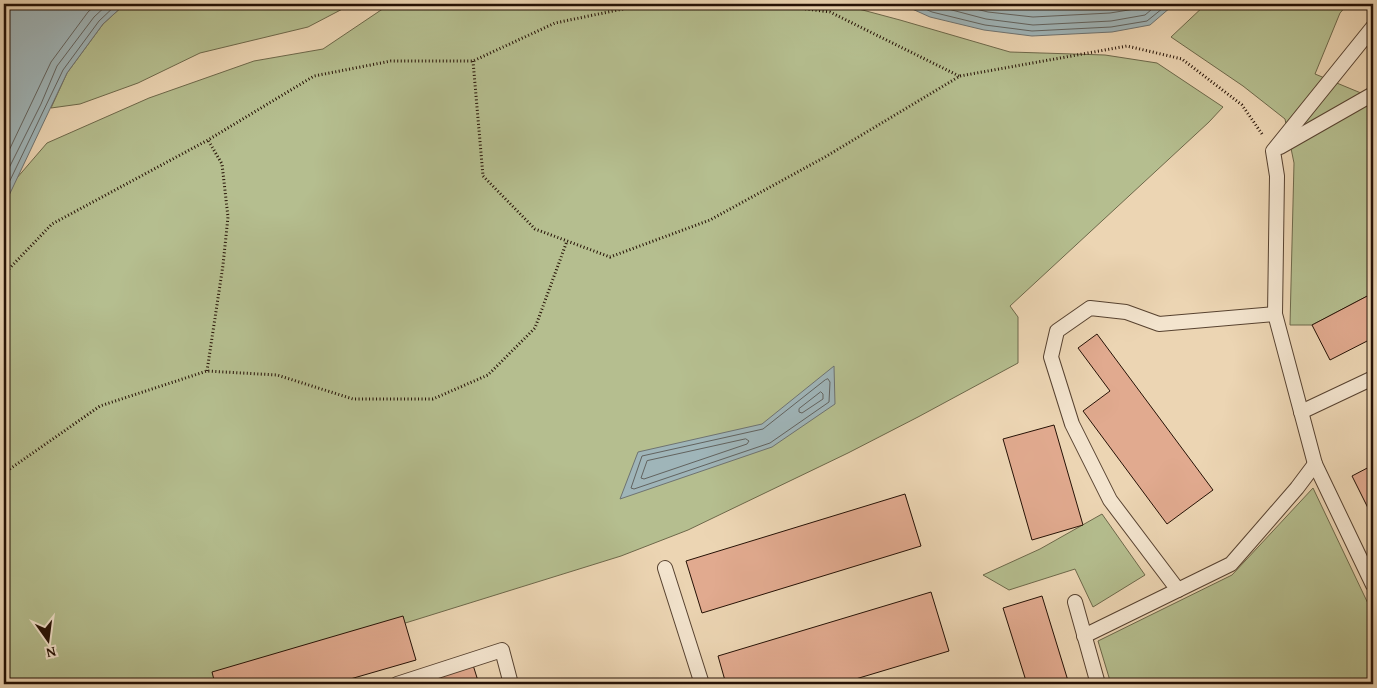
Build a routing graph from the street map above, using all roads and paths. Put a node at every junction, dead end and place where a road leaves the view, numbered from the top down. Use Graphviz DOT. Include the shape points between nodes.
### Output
graph roads {
  1 [pos="647,4"];
  2 [pos="767,4"];
  3 [pos="1373,27"];
  4 [pos="473,62"];
  5 [pos="960,76"];
  6 [pos="1373,94"];
  7 [pos="208,140"];
  8 [pos="1273,151"];
  9 [pos="567,241"];
  10 [pos="4,274"];
  11 [pos="1275,314"];
  12 [pos="206,371"];
  13 [pos="1373,378"];
  14 [pos="1301,412"];
  15 [pos="1315,464"];
  16 [pos="4,472"];
  17 [pos="665,568"];
  18 [pos="1373,585"];
  19 [pos="1178,590"];
  20 [pos="1075,602"];
  21 [pos="1084,636"];
  22 [pos="397,684"];
  23 [pos="511,684"];
  24 [pos="702,684"];
  25 [pos="1098,684"];
  1 -- 4 [label="path" via="554,23"];
  2 -- 5 [label="path" via="830,12"];
  3 -- 8 [label="lane"];
  4 -- 7 [label="path" via="391,60 314,76"];
  4 -- 9 [label="path" via="483,176 535,229"];
  5 -- 8 [label="path" via="1127,46 1146,50 1182,59 1242,105"];
  5 -- 9 [label="path" via="825,157 710,220 610,257"];
  6 -- 8 [label="lane"];
  7 -- 10 [label="path" via="52,224"];
  7 -- 12 [label="path" via="222,164 228,217"];
  8 -- 11 [label="lane" via="1277,176"];
  9 -- 12 [label="path" via="535,328 488,375 432,399 352,399 276,375"];
  11 -- 14 [label="lane"];
  11 -- 19 [label="lane" via="1159,324 1126,312 1090,308 1057,331 1051,357 1072,424 1110,500"];
  12 -- 16 [label="path" via="100,406"];
  13 -- 14 [label="lane"];
  14 -- 15 [label="lane"];
  15 -- 18 [label="lane"];
  15 -- 19 [label="lane" via="1231,564"];
  17 -- 24 [label="lane"];
  19 -- 21 [label="lane"];
  20 -- 21 [label="lane"];
  21 -- 25 [label="lane"];
  22 -- 23 [label="lane" via="502,650"];
}
